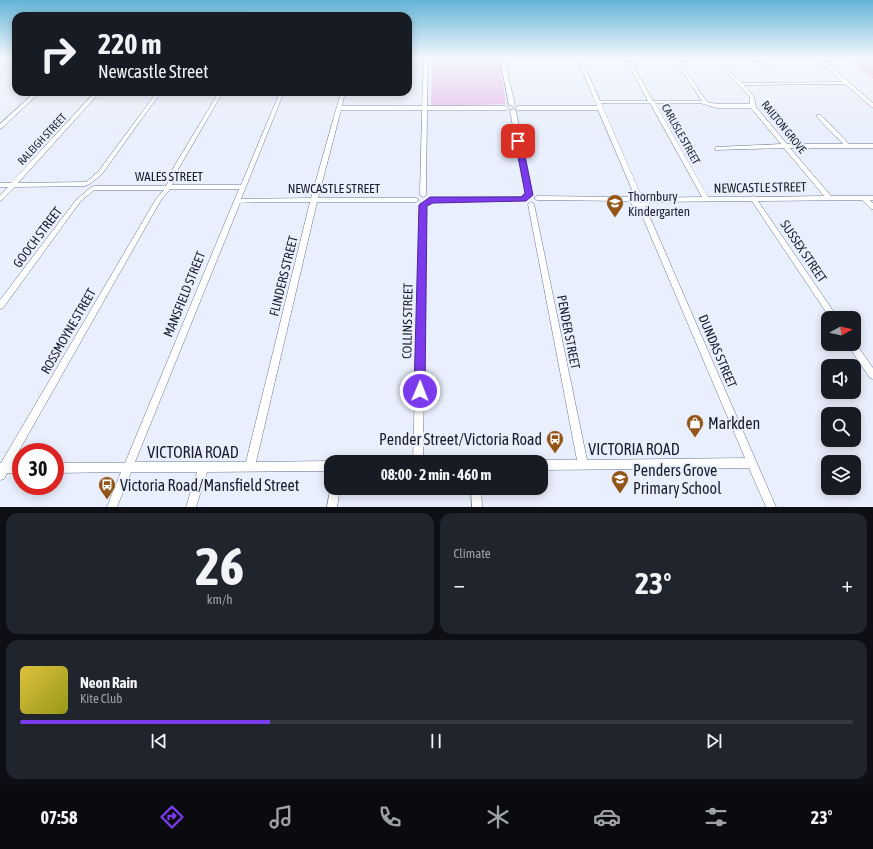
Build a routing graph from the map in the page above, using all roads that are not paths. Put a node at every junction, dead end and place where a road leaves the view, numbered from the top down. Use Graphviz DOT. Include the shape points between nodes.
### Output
graph roads {
  1 [pos="426,82"];
  2 [pos="507,82"];
  3 [pos="589,82"];
  4 [pos="640,82"];
  5 [pos="691,82"];
  6 [pos="738,82"];
  7 [pos="847,83"];
  8 [pos="740,84"];
  9 [pos="34,96"];
  10 [pos="94,96"];
  11 [pos="156,96"];
  12 [pos="219,96"];
  13 [pos="280,96"];
  14 [pos="342,96"];
  15 [pos="651,102"];
  16 [pos="705,103"];
  17 [pos="512,105"];
  18 [pos="599,105"];
  19 [pos="873,105"];
  20 [pos="752,106"];
  21 [pos="338,108"];
  22 [pos="426,108"];
  23 [pos="506,108"];
  24 [pos="518,108"];
  25 [pos="513,112"];
  26 [pos="819,116"];
  27 [pos="0,127"];
  28 [pos="786,146"];
  29 [pos="848,146"];
  30 [pos="873,146"];
  31 [pos="717,149"];
  32 [pos="100,173"];
  33 [pos="0,185"];
  34 [pos="244,185"];
  35 [pos="12,186"];
  36 [pos="85,186"];
  37 [pos="95,186"];
  38 [pos="167,186"];
  39 [pos="0,188"];
  40 [pos="637,194"];
  41 [pos="423,195"];
  42 [pos="529,195"];
  43 [pos="630,198"];
  44 [pos="753,198"];
  45 [pos="829,198"];
  46 [pos="864,198"];
  47 [pos="873,198"];
  48 [pos="523,199"];
  49 [pos="706,199"];
  50 [pos="0,200"];
  51 [pos="238,200"];
  52 [pos="314,200"];
  53 [pos="416,200"];
  54 [pos="647,200"];
  55 [pos="78,201"];
  56 [pos="534,201"];
  57 [pos="427,202"];
  58 [pos="641,205"];
  59 [pos="873,208"];
  60 [pos="0,306"];
  61 [pos="829,311"];
  62 [pos="857,351"];
  63 [pos="873,375"];
  64 [pos="418,455"];
  65 [pos="752,463"];
  66 [pos="548,465"];
  67 [pos="583,465"];
  68 [pos="324,466"];
  69 [pos="128,467"];
  70 [pos="203,467"];
  71 [pos="250,467"];
  72 [pos="64,468"];
  73 [pos="12,469"];
  74 [pos="1,470"];
  75 [pos="334,495"];
  76 [pos="476,495"];
  77 [pos="112,507"];
  78 [pos="191,507"];
  79 [pos="332,507"];
  80 [pos="477,507"];
  81 [pos="771,507"];
  1 -- 22 [label="street"];
  2 -- 17 [label="street"];
  3 -- 18 [label="street"];
  4 -- 15 [label="street, CARLISLE STREET"];
  5 -- 16 [label="street"];
  6 -- 8 [label="street, RAILTON GROVE"];
  7 -- 8 [label="street"];
  7 -- 19 [label="street"];
  8 -- 20 [label="street, RAILTON GROVE" via="753,99"];
  9 -- 27 [label="street"];
  10 -- 35 [label="street, RALEIGH STREET"];
  11 -- 32 [label="street, GOOCH STREET"];
  12 -- 38 [label="street, ROSSMOYNE STREET"];
  13 -- 34 [label="street, MANSFIELD STREET"];
  14 -- 21 [label="street, FLINDERS STREET"];
  15 -- 16 [label="street"];
  15 -- 18 [label="street"];
  15 -- 49 [label="street, CARLISLE STREET"];
  16 -- 20 [label="street" via="717,106"];
  17 -- 23 [label="street"];
  17 -- 24 [label="street"];
  18 -- 24 [label="street"];
  18 -- 40 [label="street"];
  20 -- 28 [label="street, RAILTON GROVE"];
  21 -- 22 [label="street"];
  21 -- 52 [label="street, FLINDERS STREET"];
  22 -- 23 [label="street"];
  22 -- 41 [label="street"];
  23 -- 25 [label="street"];
  24 -- 25 [label="street"];
  25 -- 42 [label="street"];
  26 -- 29 [label="street"];
  28 -- 29 [label="street"];
  28 -- 31 [label="street"];
  28 -- 45 [label="street, RAILTON GROVE"];
  29 -- 30 [label="street"];
  32 -- 36 [label="street, GOOCH STREET"];
  32 -- 37 [label="street, GOOCH STREET"];
  33 -- 35 [label="street"];
  34 -- 38 [label="street, WALES STREET"];
  34 -- 51 [label="street, MANSFIELD STREET"];
  35 -- 36 [label="street"];
  35 -- 39 [label="street"];
  35 -- 50 [label="street, RALEIGH STREET"];
  36 -- 37 [label="street, WALES STREET"];
  36 -- 55 [label="street, GOOCH STREET"];
  37 -- 38 [label="street, WALES STREET"];
  37 -- 55 [label="street, GOOCH STREET"];
  38 -- 74 [label="street, ROSSMOYNE STREET"];
  40 -- 43 [label="street"];
  40 -- 54 [label="street"];
  41 -- 53 [label="street" via="418,196"];
  41 -- 57 [label="street" via="427,196"];
  42 -- 48 [label="street"];
  42 -- 56 [label="street"];
  43 -- 56 [label="street"];
  43 -- 58 [label="street" via="634,203"];
  44 -- 45 [label="street, NEWCASTLE STREET"];
  44 -- 49 [label="street, NEWCASTLE STREET"];
  44 -- 61 [label="street, SUSSEX STREET"];
  45 -- 46 [label="street, NEWCASTLE STREET"];
  46 -- 47 [label="street, NEWCASTLE STREET"];
  46 -- 59 [label="street"];
  48 -- 56 [label="street" via="525,202"];
  48 -- 57 [label="street"];
  49 -- 54 [label="street, NEWCASTLE STREET"];
  51 -- 52 [label="street, NEWCASTLE STREET"];
  51 -- 69 [label="street, MANSFIELD STREET"];
  52 -- 53 [label="street, NEWCASTLE STREET"];
  52 -- 71 [label="street, FLINDERS STREET"];
  53 -- 57 [label="street" via="419,204"];
  54 -- 58 [label="street"];
  55 -- 60 [label="street, GOOCH STREET"];
  56 -- 67 [label="street, PENDER STREET"];
  57 -- 64 [label="street, COLLINS STREET"];
  58 -- 65 [label="street, DUNDAS STREET"];
  62 -- 63 [label="street"];
  65 -- 67 [label="street, VICTORIA ROAD"];
  65 -- 81 [label="street, DUNDAS STREET"];
  66 -- 67 [label="street, VICTORIA ROAD"];
  68 -- 71 [label="street, VICTORIA ROAD"];
  69 -- 70 [label="street, VICTORIA ROAD"];
  69 -- 72 [label="street, VICTORIA ROAD"];
  69 -- 77 [label="street, MANSFIELD STREET"];
  70 -- 71 [label="street, VICTORIA ROAD"];
  70 -- 78 [label="street"];
  73 -- 74 [label="street"];
  75 -- 79 [label="street"];
  76 -- 80 [label="street"];
}
